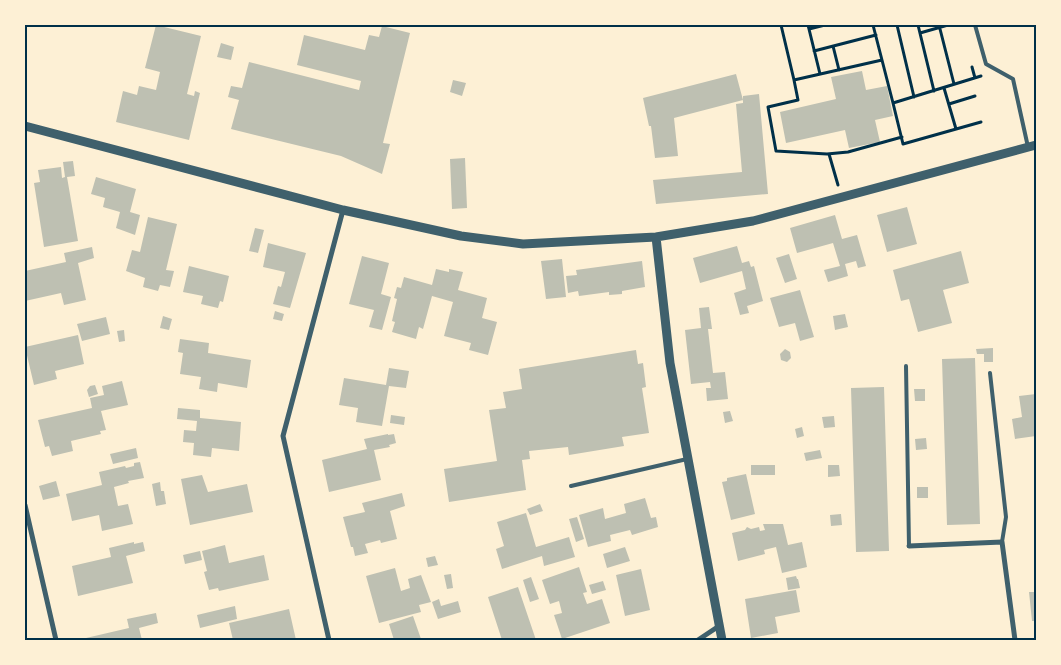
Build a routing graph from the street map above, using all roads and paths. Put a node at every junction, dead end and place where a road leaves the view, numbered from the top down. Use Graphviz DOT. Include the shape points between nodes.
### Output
graph roads {
  1 [pos="781,25"];
  2 [pos="825,25"];
  3 [pos="873,25"];
  4 [pos="897,25"];
  5 [pos="918,25"];
  6 [pos="948,25"];
  7 [pos="975,25"];
  8 [pos="939,26"];
  9 [pos="808,27"];
  10 [pos="920,33"];
  11 [pos="876,35"];
  12 [pos="833,46"];
  13 [pos="814,51"];
  14 [pos="882,60"];
  15 [pos="986,64"];
  16 [pos="839,70"];
  17 [pos="820,74"];
  18 [pos="794,80"];
  19 [pos="954,84"];
  20 [pos="944,88"];
  21 [pos="934,91"];
  22 [pos="975,96"];
  23 [pos="914,97"];
  24 [pos="893,103"];
  25 [pos="949,104"];
  26 [pos="981,122"];
  27 [pos="25,126"];
  28 [pos="956,129"];
  29 [pos="902,137"];
  30 [pos="1032,146"];
  31 [pos="829,154"];
  32 [pos="842,198"];
  33 [pos="343,210"];
  34 [pos="656,237"];
  35 [pos="906,366"];
  36 [pos="990,373"];
  37 [pos="687,459"];
  38 [pos="571,486"];
  39 [pos="25,505"];
  40 [pos="1002,542"];
  41 [pos="909,546"];
  42 [pos="719,626"];
  43 [pos="56,640"];
  44 [pos="330,640"];
  45 [pos="698,640"];
  46 [pos="722,640"];
  47 [pos="1015,640"];
  1 -- 18 [label="path"];
  2 -- 9 [label="path"];
  3 -- 11 [label="path"];
  4 -- 23 [label="path"];
  5 -- 10 [label="path"];
  6 -- 8 [label="path"];
  7 -- 15 [label="lane"];
  8 -- 10 [label="path"];
  8 -- 19 [label="path"];
  9 -- 13 [label="path"];
  10 -- 21 [label="path"];
  11 -- 12 [label="path"];
  11 -- 14 [label="path"];
  12 -- 13 [label="path"];
  12 -- 16 [label="path"];
  13 -- 17 [label="path"];
  14 -- 16 [label="path"];
  14 -- 24 [label="path"];
  15 -- 19 [label="path" via="982,76"];
  15 -- 30 [label="lane" via="1013,79"];
  16 -- 17 [label="path"];
  17 -- 18 [label="path"];
  18 -- 31 [label="path" via="798,100 768,107 776,151"];
  19 -- 20 [label="path"];
  20 -- 21 [label="path"];
  20 -- 25 [label="path"];
  21 -- 23 [label="path"];
  22 -- 25 [label="path"];
  23 -- 24 [label="path"];
  24 -- 29 [label="path"];
  25 -- 28 [label="path"];
  26 -- 28 [label="path"];
  27 -- 33 [label="street"];
  28 -- 29 [label="path" via="903,144"];
  29 -- 31 [label="path"];
  30 -- 32 [label="street"];
  31 -- 32 [label="path"];
  32 -- 34 [label="street" via="753,221"];
  33 -- 34 [label="street" via="461,236 523,244"];
  33 -- 44 [label="street" via="283,436"];
  34 -- 37 [label="street" via="670,363"];
  35 -- 41 [label="lane"];
  36 -- 40 [label="lane" via="1006,517"];
  37 -- 38 [label="lane"];
  37 -- 42 [label="street"];
  39 -- 43 [label="street"];
  40 -- 41 [label="street"];
  40 -- 47 [label="street"];
  42 -- 45 [label="street"];
  42 -- 46 [label="street"];
}
